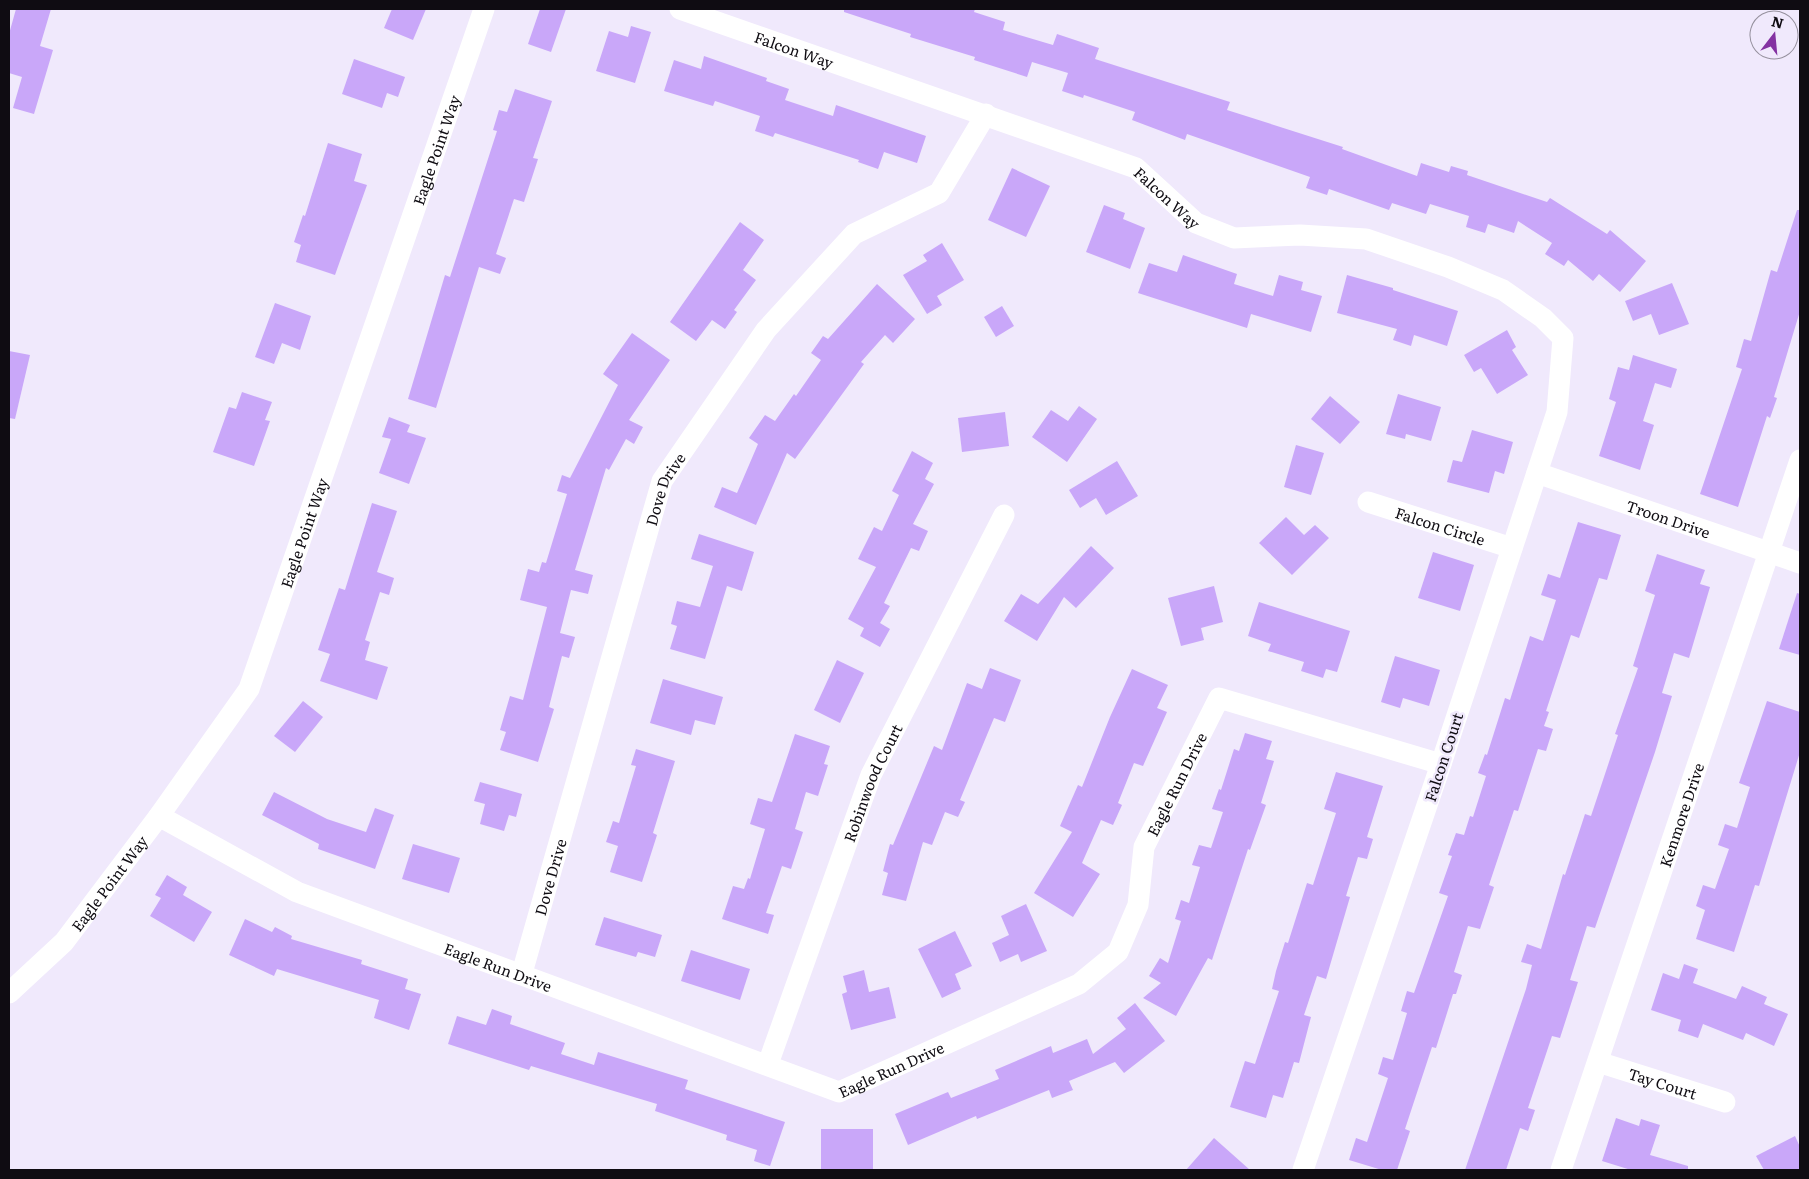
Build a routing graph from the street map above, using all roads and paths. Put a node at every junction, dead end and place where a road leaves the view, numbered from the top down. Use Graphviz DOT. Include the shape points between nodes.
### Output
graph roads {
  1 [pos="484,9"];
  2 [pos="680,9"];
  3 [pos="986,114"];
  4 [pos="1563,338"];
  5 [pos="1800,460"];
  6 [pos="1537,473"];
  7 [pos="1368,502"];
  8 [pos="1004,514"];
  9 [pos="1512,548"];
  10 [pos="1769,552"];
  11 [pos="1800,564"];
  12 [pos="1441,764"];
  13 [pos="159,816"];
  14 [pos="522,973"];
  15 [pos="9,993"];
  16 [pos="1598,1062"];
  17 [pos="768,1064"];
  18 [pos="1725,1102"];
  19 [pos="1302,1170"];
  20 [pos="1561,1170"];
  1 -- 13 [label="street, Eagle Point Way" via="249,689"];
  2 -- 3 [label="street, Falcon Way"];
  3 -- 4 [label="street, Falcon Way" via="1136,168 1196,223 1234,238 1300,235 1366,238 1503,290 1543,318"];
  3 -- 14 [label="street, Dove Drive" via="939,193 854,234 766,330 662,481"];
  4 -- 6 [label="street, Falcon Court" via="1557,412"];
  5 -- 10 [label="street, Kenmore Drive"];
  6 -- 9 [label="street, Falcon Court"];
  6 -- 10 [label="street, Troon Drive"];
  7 -- 9 [label="street, Falcon Circle"];
  8 -- 17 [label="street, Robinwood Court" via="872,775"];
  9 -- 12 [label="street, Falcon Court"];
  10 -- 11 [label="street, Troon Drive"];
  10 -- 16 [label="street, Kenmore Drive"];
  12 -- 17 [label="street, Eagle Run Drive" via="1220,698 1144,847 1138,905 1118,952 1079,984 839,1092"];
  12 -- 19 [label="street, Falcon Court"];
  13 -- 14 [label="street, Eagle Run Drive" via="297,892"];
  13 -- 15 [label="street, Eagle Point Way" via="64,942"];
  14 -- 17 [label="street, Eagle Run Drive"];
  16 -- 18 [label="street, Tay Court"];
  16 -- 20 [label="street, Kenmore Drive"];
}
